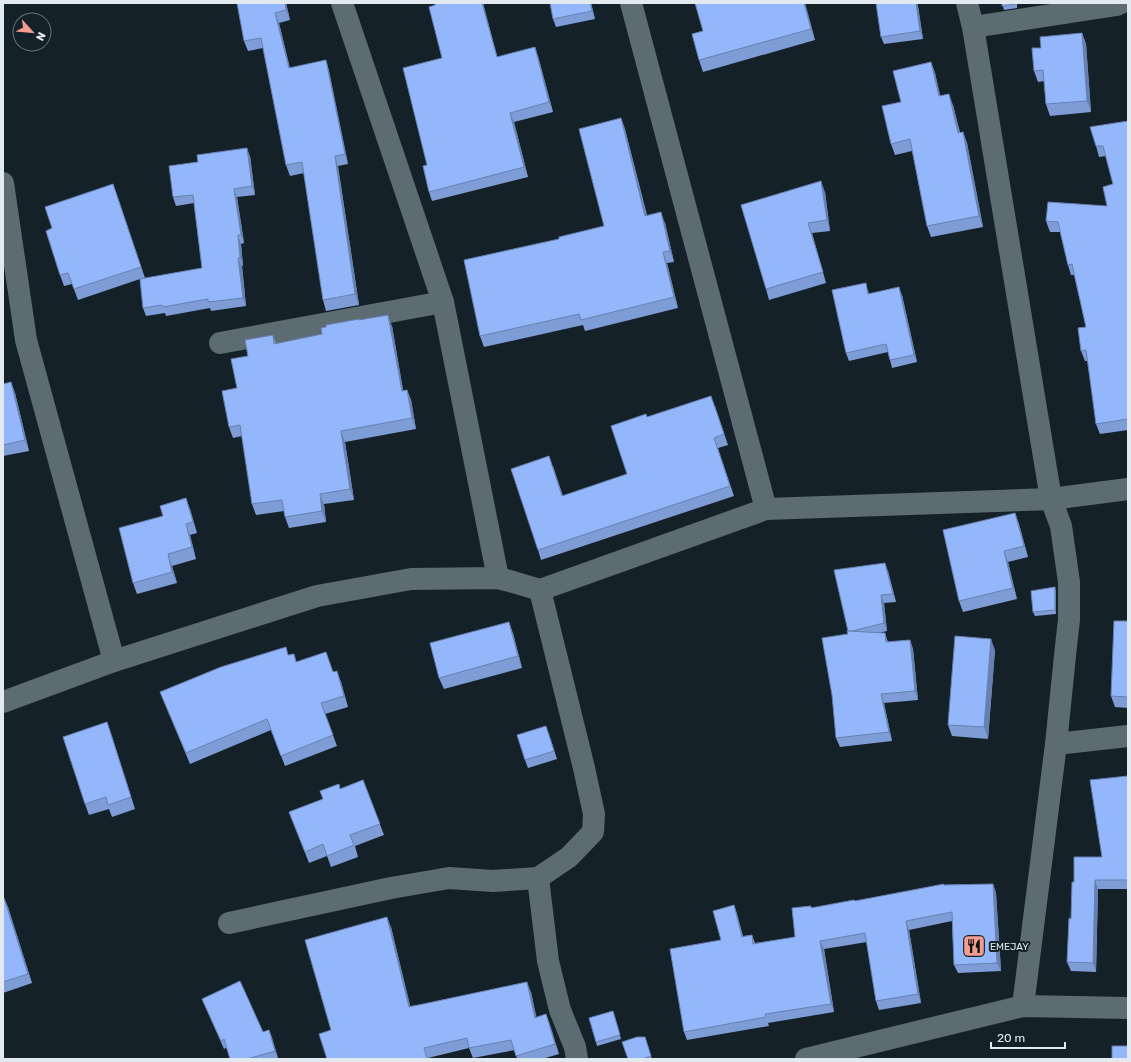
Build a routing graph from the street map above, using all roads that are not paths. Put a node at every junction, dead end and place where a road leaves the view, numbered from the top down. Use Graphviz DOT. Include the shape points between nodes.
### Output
graph roads {
  1 [pos="342,3"];
  2 [pos="632,3"];
  3 [pos="967,3"];
  4 [pos="1121,3"];
  5 [pos="973,27"];
  6 [pos="3,183"];
  7 [pos="443,302"];
  8 [pos="220,343"];
  9 [pos="1128,489"];
  10 [pos="1051,499"];
  11 [pos="766,509"];
  12 [pos="498,578"];
  13 [pos="540,590"];
  14 [pos="114,661"];
  15 [pos="3,702"];
  16 [pos="1128,736"];
  17 [pos="1056,744"];
  18 [pos="538,878"];
  19 [pos="230,924"];
  20 [pos="1023,1006"];
  21 [pos="1128,1008"];
  22 [pos="577,1059"];
  23 [pos="806,1059"];
  1 -- 7 [label="street"];
  2 -- 11 [label="street"];
  3 -- 5 [label="street"];
  4 -- 5 [label="street"];
  5 -- 10 [label="street"];
  6 -- 14 [label="street" via="26,340"];
  7 -- 8 [label="street"];
  7 -- 12 [label="street"];
  9 -- 10 [label="street"];
  10 -- 11 [label="street"];
  10 -- 17 [label="street" via="1061,526 1069,582 1069,620"];
  11 -- 13 [label="street"];
  12 -- 13 [label="street"];
  12 -- 14 [label="street" via="411,579 317,596"];
  13 -- 18 [label="street" via="594,814 593,832 569,857"];
  14 -- 15 [label="street"];
  16 -- 17 [label="street"];
  17 -- 20 [label="street"];
  18 -- 19 [label="street" via="494,881 449,878 391,888"];
  18 -- 22 [label="street" via="548,961 560,1010 575,1047"];
  20 -- 21 [label="street"];
  20 -- 23 [label="street"];
}
